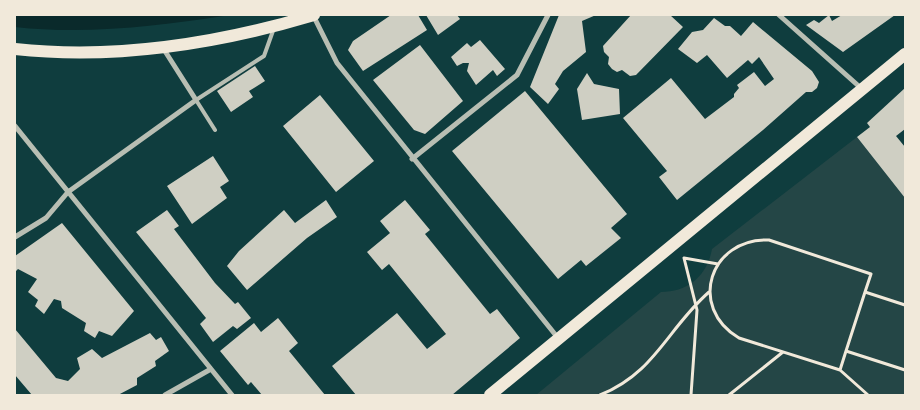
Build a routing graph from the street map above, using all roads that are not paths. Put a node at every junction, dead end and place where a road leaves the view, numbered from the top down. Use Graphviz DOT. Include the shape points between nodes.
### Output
graph roads {
  1 [pos="313,15"];
  2 [pos="548,15"];
  3 [pos="779,15"];
  4 [pos="275,27"];
  5 [pos="163,48"];
  6 [pos="15,49"];
  7 [pos="905,54"];
  8 [pos="862,89"];
  9 [pos="196,100"];
  10 [pos="15,126"];
  11 [pos="215,130"];
  12 [pos="412,159"];
  13 [pos="68,192"];
  14 [pos="15,237"];
  15 [pos="559,338"];
  16 [pos="211,369"];
  17 [pos="165,395"];
  18 [pos="232,395"];
  19 [pos="490,395"];
  1 -- 4 [label="main road"];
  1 -- 12 [label="street" via="337,63"];
  2 -- 12 [label="street" via="517,75"];
  3 -- 8 [label="street"];
  4 -- 5 [label="main road"];
  4 -- 9 [label="lane" via="264,56"];
  5 -- 6 [label="main road" via="69,53"];
  5 -- 9 [label="street"];
  7 -- 8 [label="main road"];
  8 -- 15 [label="main road"];
  9 -- 11 [label="lane"];
  9 -- 13 [label="street"];
  10 -- 13 [label="street"];
  12 -- 15 [label="street"];
  13 -- 14 [label="street" via="46,218"];
  13 -- 16 [label="street"];
  15 -- 19 [label="main road"];
  16 -- 17 [label="street"];
  16 -- 18 [label="street"];
}
